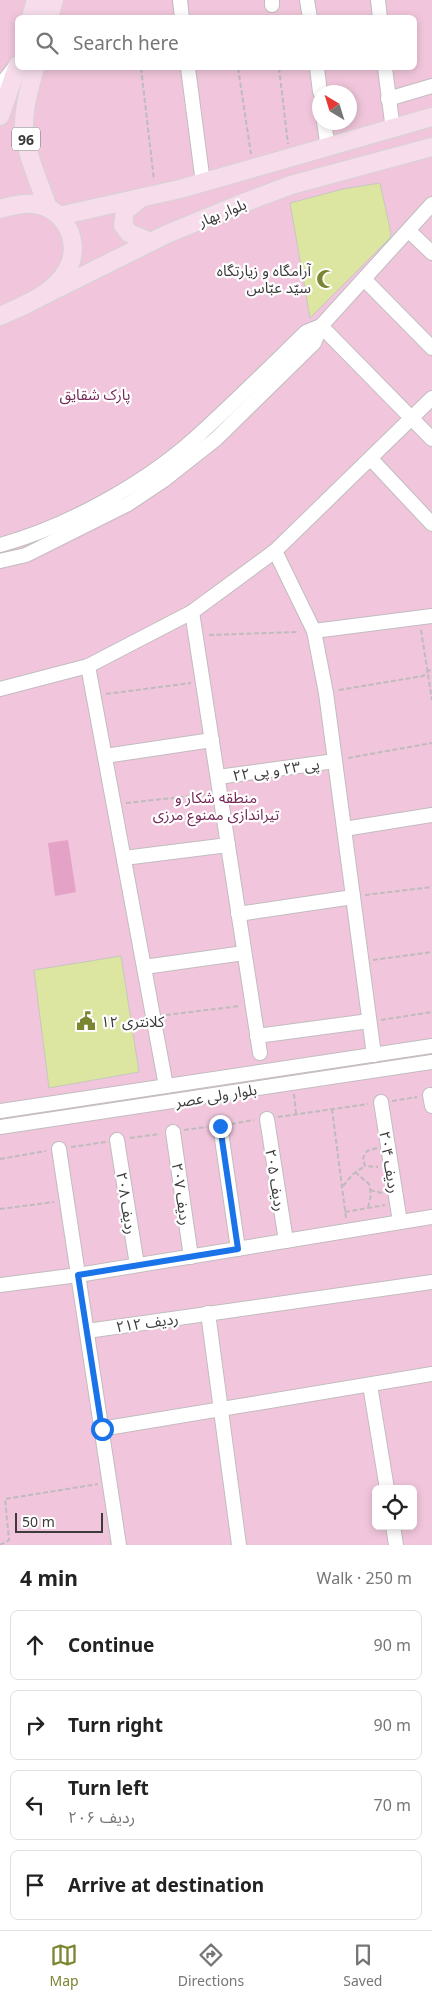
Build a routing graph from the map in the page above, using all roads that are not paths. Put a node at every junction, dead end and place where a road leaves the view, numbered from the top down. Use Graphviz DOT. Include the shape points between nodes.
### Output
graph roads {
  1 [pos="36,0"];
  2 [pos="54,0"];
  3 [pos="180,0"];
  4 [pos="308,0"];
  5 [pos="378,0"];
  6 [pos="32,15"];
  7 [pos="50,15"];
  8 [pos="182,15"];
  9 [pos="310,15"];
  10 [pos="380,15"];
  11 [pos="15,68"];
  12 [pos="16,70"];
  13 [pos="35,70"];
  14 [pos="188,70"];
  15 [pos="317,70"];
  16 [pos="385,70"];
  17 [pos="319,85"];
  18 [pos="0,86"];
  19 [pos="432,86"];
  20 [pos="388,99"];
  21 [pos="0,116"];
  22 [pos="432,118"];
  23 [pos="325,130"];
  24 [pos="393,130"];
  25 [pos="432,147"];
  26 [pos="328,148"];
  27 [pos="203,183"];
  28 [pos="149,196"];
  29 [pos="432,204"];
  30 [pos="0,209"];
  31 [pos="53,212"];
  32 [pos="409,231"];
  33 [pos="151,242"];
  34 [pos="432,254"];
  35 [pos="365,280"];
  36 [pos="22,306"];
  37 [pos="0,316"];
  38 [pos="321,326"];
  39 [pos="432,348"];
  40 [pos="432,398"];
  41 [pos="411,419"];
  42 [pos="432,439"];
  43 [pos="371,459"];
  44 [pos="432,524"];
  45 [pos="0,545"];
  46 [pos="275,551"];
  47 [pos="0,561"];
  48 [pos="192,612"];
  49 [pos="426,617"];
  50 [pos="314,631"];
  51 [pos="88,666"];
  52 [pos="0,689"];
  53 [pos="212,740"];
  54 [pos="105,756"];
  55 [pos="335,760"];
  56 [pos="218,777"];
  57 [pos="432,815"];
  58 [pos="344,829"];
  59 [pos="228,844"];
  60 [pos="124,858"];
  61 [pos="353,897"];
  62 [pos="238,914"];
  63 [pos="244,953"];
  64 [pos="144,967"];
  65 [pos="368,1022"];
  66 [pos="257,1036"];
  67 [pos="432,1046"];
  68 [pos="260,1053"];
  69 [pos="374,1055"];
  70 [pos="432,1062"];
  71 [pos="166,1086"];
  72 [pos="381,1102"];
  73 [pos="0,1111"];
  74 [pos="266,1119"];
  75 [pos="220,1126"];
  76 [pos="0,1127"];
  77 [pos="173,1132"];
  78 [pos="117,1140"];
  79 [pos="59,1149"];
  80 [pos="432,1217"];
  81 [pos="400,1222"];
  82 [pos="286,1241"];
  83 [pos="238,1249"];
  84 [pos="191,1257"];
  85 [pos="137,1265"];
  86 [pos="78,1275"];
  87 [pos="432,1282"];
  88 [pos="0,1285"];
  89 [pos="208,1313"];
  90 [pos="87,1331"];
  91 [pos="432,1374"];
  92 [pos="370,1384"];
  93 [pos="220,1409"];
  94 [pos="102,1429"];
  95 [pos="386,1485"];
  96 [pos="394,1530"];
  97 [pos="119,1545"];
  98 [pos="239,1545"];
  99 [pos="396,1545"];
  1 -- 6 [label="main road"];
  2 -- 7 [label="main road"];
  3 -- 8 [label="street"];
  4 -- 9 [label="street"];
  5 -- 10 [label="street"];
  11 -- 18 [label="street"];
  12 -- 21 [label="main road, 96"];
  13 -- 31 [label="main road, 96" via="24,126 28,148"];
  14 -- 27 [label="street"];
  15 -- 17 [label="street"];
  16 -- 20 [label="street"];
  19 -- 20 [label="street"];
  20 -- 24 [label="street"];
  22 -- 24 [label="main road, بلوار بهار"];
  23 -- 26 [label="street"];
  24 -- 26 [label="main road, بلوار بهار"];
  25 -- 33 [label="main road, بلوار بهار" via="291,185"];
  26 -- 27 [label="main road, بلوار بهار"];
  27 -- 28 [label="main road, بلوار بهار"];
  28 -- 31 [label="main road, بلوار بهار"];
  28 -- 33 [label="main road" via="125,211 123,225 129,233"];
  29 -- 32 [label="street"];
  30 -- 31 [label="main road, بلوار بهار" via="34,204"];
  31 -- 36 [label="main road, 96" via="68,227 73,240 73,255 68,268 50,289"];
  32 -- 34 [label="street"];
  32 -- 35 [label="street"];
  33 -- 36 [label="main road, بلوار بهار"];
  35 -- 38 [label="street"];
  35 -- 39 [label="street"];
  36 -- 37 [label="main road, 96"];
  38 -- 41 [label="street"];
  38 -- 45 [label="street" via="306,332 192,440 163,463 124,489 73,516"];
  38 -- 47 [label="street" via="314,343 216,439 164,480 128,504 26,555"];
  40 -- 41 [label="street"];
  41 -- 42 [label="street"];
  41 -- 43 [label="street"];
  43 -- 44 [label="street"];
  43 -- 46 [label="street"];
  46 -- 48 [label="street"];
  46 -- 50 [label="street"];
  48 -- 51 [label="street"];
  48 -- 53 [label="street"];
  49 -- 50 [label="street"];
  50 -- 55 [label="street"];
  51 -- 52 [label="street"];
  51 -- 54 [label="street"];
  53 -- 54 [label="street"];
  53 -- 56 [label="street"];
  54 -- 60 [label="street"];
  55 -- 56 [label="street, پی ۲۳ و پی ۲۲"];
  55 -- 58 [label="street"];
  56 -- 59 [label="street"];
  57 -- 58 [label="street"];
  58 -- 61 [label="street"];
  59 -- 60 [label="street"];
  59 -- 62 [label="street"];
  60 -- 64 [label="street"];
  61 -- 62 [label="street"];
  61 -- 65 [label="street"];
  62 -- 63 [label="street"];
  63 -- 64 [label="street"];
  63 -- 66 [label="street"];
  64 -- 71 [label="street"];
  65 -- 66 [label="street"];
  65 -- 69 [label="street"];
  66 -- 68 [label="street"];
  67 -- 69 [label="street, بلوار ولی عصر"];
  69 -- 71 [label="street, بلوار ولی عصر"];
  70 -- 76 [label="street, بلوار ولی عصر"];
  71 -- 73 [label="street, بلوار ولی عصر"];
  72 -- 81 [label="street, ردیف ۲۰۴" via="392,1199"];
  74 -- 82 [label="street, ردیف ۲۰۵"];
  75 -- 83 [label="street"];
  77 -- 84 [label="street, ردیف ۲۰۷"];
  78 -- 85 [label="street, ردیف ۲۰۸"];
  79 -- 86 [label="street"];
  80 -- 81 [label="street"];
  81 -- 82 [label="street"];
  82 -- 83 [label="street"];
  83 -- 84 [label="street"];
  84 -- 85 [label="street"];
  85 -- 86 [label="street"];
  86 -- 88 [label="street"];
  86 -- 90 [label="street"];
  87 -- 89 [label="street, ردیف ۲۱۲"];
  89 -- 90 [label="street, ردیف ۲۱۲"];
  89 -- 93 [label="street"];
  90 -- 94 [label="street"];
  91 -- 92 [label="street"];
  92 -- 93 [label="street"];
  92 -- 95 [label="street"];
  93 -- 94 [label="street"];
  93 -- 98 [label="street"];
  94 -- 97 [label="street"];
  96 -- 99 [label="street"];
}
